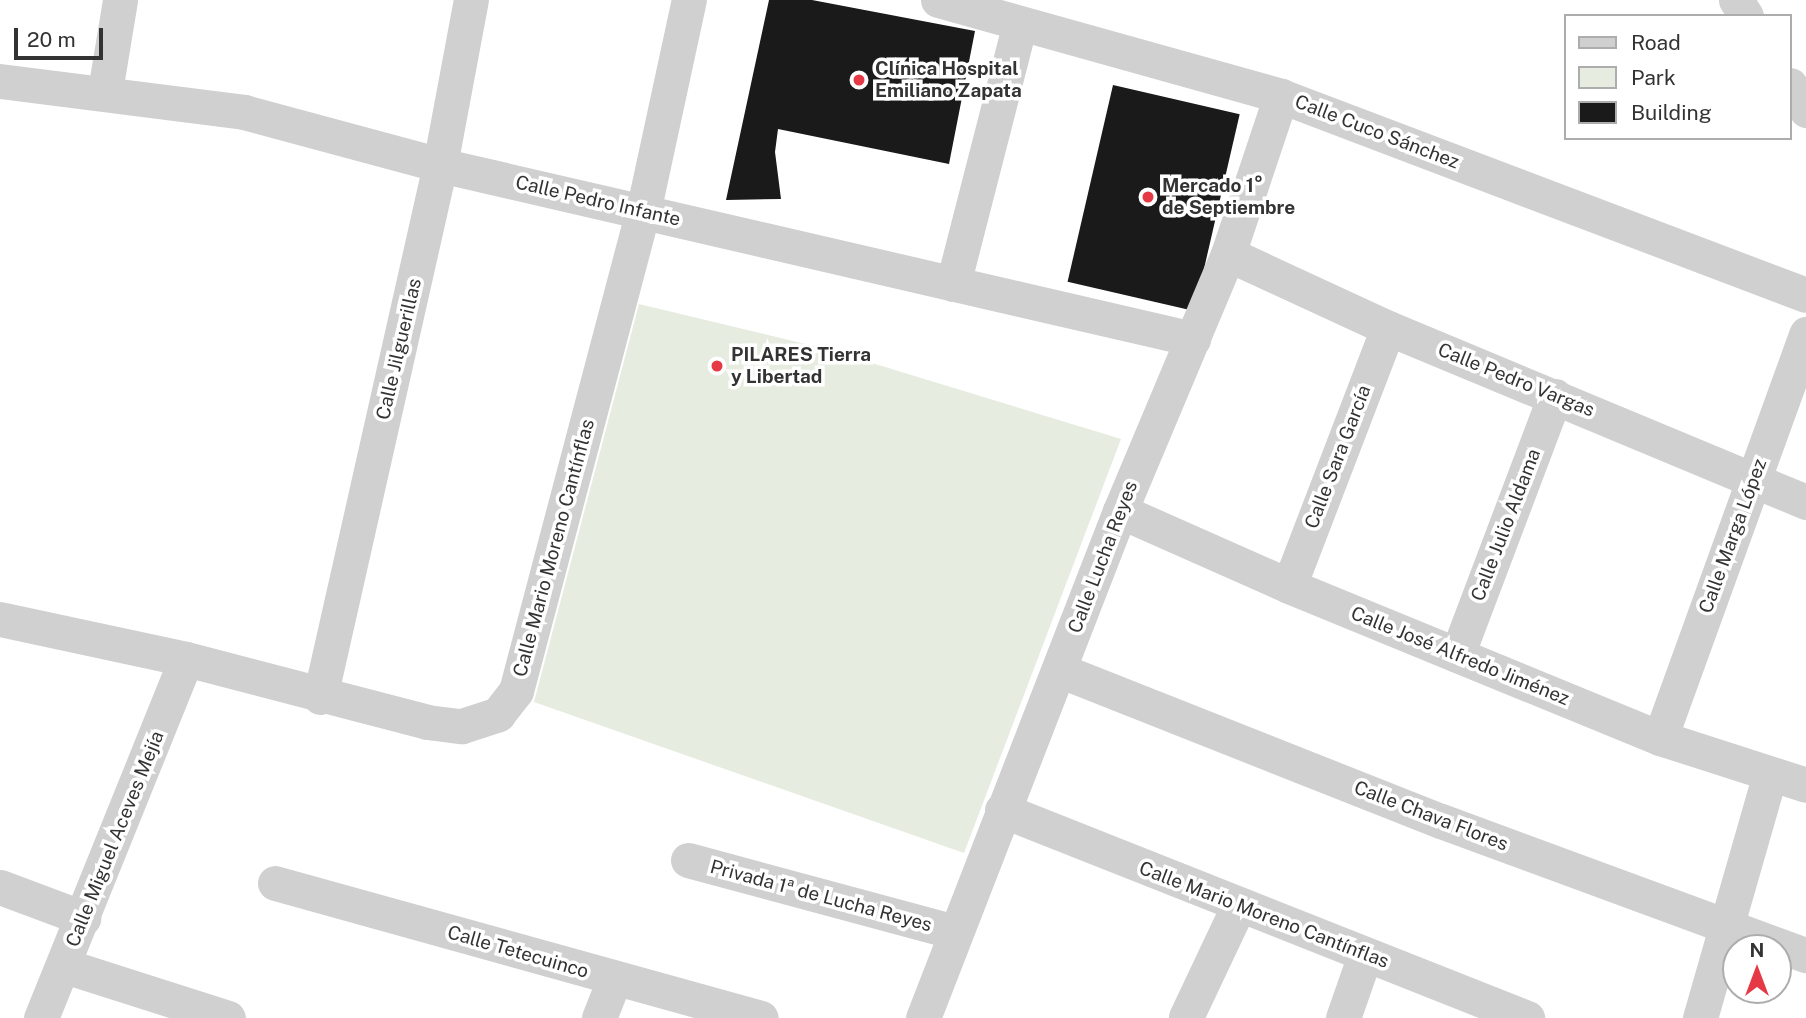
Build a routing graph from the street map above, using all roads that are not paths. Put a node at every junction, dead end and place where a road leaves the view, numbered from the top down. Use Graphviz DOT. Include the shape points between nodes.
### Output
graph roads {
  1 [pos="120,0"];
  2 [pos="471,0"];
  3 [pos="689,0"];
  4 [pos="938,0"];
  5 [pos="1001,13"];
  6 [pos="0,81"];
  7 [pos="1792,88"];
  8 [pos="105,91"];
  9 [pos="1281,96"];
  10 [pos="1806,110"];
  11 [pos="440,164"];
  12 [pos="643,212"];
  13 [pos="1228,254"];
  14 [pos="953,284"];
  15 [pos="1806,295"];
  16 [pos="1388,328"];
  17 [pos="1806,334"];
  18 [pos="1193,339"];
  19 [pos="1555,396"];
  20 [pos="1753,481"];
  21 [pos="1806,502"];
  22 [pos="1120,511"];
  23 [pos="1289,586"];
  24 [pos="0,619"];
  25 [pos="1457,655"];
  26 [pos="186,659"];
  27 [pos="1059,670"];
  28 [pos="320,697"];
  29 [pos="1660,738"];
  30 [pos="1770,774"];
  31 [pos="1806,785"];
  32 [pos="1002,810"];
  33 [pos="688,860"];
  34 [pos="275,883"];
  35 [pos="0,887"];
  36 [pos="1238,907"];
  37 [pos="83,918"];
  38 [pos="1726,925"];
  39 [pos="954,932"];
  40 [pos="1806,954"];
  41 [pos="1365,955"];
  42 [pos="65,966"];
  43 [pos="614,980"];
  44 [pos="1186,1017"];
  45 [pos="1520,1017"];
  46 [pos="41,1018"];
  47 [pos="228,1018"];
  48 [pos="599,1018"];
  49 [pos="761,1018"];
  50 [pos="923,1018"];
  51 [pos="1343,1018"];
  52 [pos="1700,1018"];
  1 -- 8 [label="street"];
  2 -- 11 [label="street, Calle Jilguerillas"];
  3 -- 12 [label="street, Calle Mario Moreno Cantínflas"];
  4 -- 5 [label="street, Calle Cuco Sánchez"];
  5 -- 9 [label="street, Calle Cuco Sánchez"];
  5 -- 14 [label="street"];
  6 -- 8 [label="street, Calle Pedro Infante"];
  7 -- 10 [label="street"];
  8 -- 11 [label="street, Calle Pedro Infante" via="244,111"];
  9 -- 13 [label="street, Calle Lucha Reyes"];
  9 -- 15 [label="street, Calle Cuco Sánchez"];
  11 -- 12 [label="street, Calle Pedro Infante"];
  11 -- 28 [label="street, Calle Jilguerillas"];
  12 -- 14 [label="street, Calle Pedro Infante"];
  12 -- 28 [label="street, Calle Mario Moreno Cantínflas" via="516,691 498,714 462,726"];
  13 -- 16 [label="street, Calle Pedro Vargas"];
  13 -- 18 [label="street, Calle Lucha Reyes"];
  14 -- 18 [label="street, Calle Pedro Infante"];
  16 -- 19 [label="street, Calle Pedro Vargas"];
  16 -- 23 [label="street, Calle Sara García"];
  17 -- 20 [label="street, Calle Marga López"];
  18 -- 22 [label="street, Calle Lucha Reyes"];
  19 -- 20 [label="street, Calle Pedro Vargas"];
  19 -- 25 [label="street, Calle Julio Aldama"];
  20 -- 21 [label="street, Calle Pedro Vargas"];
  20 -- 29 [label="street, Calle Marga López"];
  22 -- 23 [label="street, Calle José Alfredo Jiménez"];
  22 -- 27 [label="street, Calle Lucha Reyes"];
  23 -- 25 [label="street, Calle José Alfredo Jiménez"];
  24 -- 26 [label="street, Calle Mario Moreno Cantínflas"];
  25 -- 29 [label="street, Calle José Alfredo Jiménez"];
  26 -- 28 [label="street, Calle Mario Moreno Cantínflas"];
  26 -- 37 [label="street, Calle Miguel Aceves Mejía"];
  27 -- 32 [label="street, Calle Lucha Reyes"];
  27 -- 38 [label="street, Calle Chava Flores" via="1441,821"];
  29 -- 30 [label="street, Calle José Alfredo Jiménez"];
  30 -- 31 [label="street, Calle José Alfredo Jiménez"];
  30 -- 38 [label="street"];
  32 -- 36 [label="street, Calle Mario Moreno Cantínflas"];
  32 -- 39 [label="street, Calle Lucha Reyes"];
  33 -- 39 [label="street, Privada 1ª de Lucha Reyes"];
  34 -- 43 [label="street, Calle Tetecuinco"];
  35 -- 37 [label="street"];
  36 -- 41 [label="street, Calle Mario Moreno Cantínflas"];
  36 -- 44 [label="street"];
  37 -- 42 [label="street, Calle Miguel Aceves Mejía"];
  38 -- 40 [label="street, Calle Chava Flores"];
  38 -- 52 [label="street"];
  39 -- 50 [label="street, Calle Lucha Reyes"];
  41 -- 45 [label="street, Calle Mario Moreno Cantínflas"];
  41 -- 51 [label="street"];
  42 -- 46 [label="street, Calle Miguel Aceves Mejía"];
  42 -- 47 [label="street"];
  43 -- 48 [label="street"];
  43 -- 49 [label="street, Calle Tetecuinco"];
}
